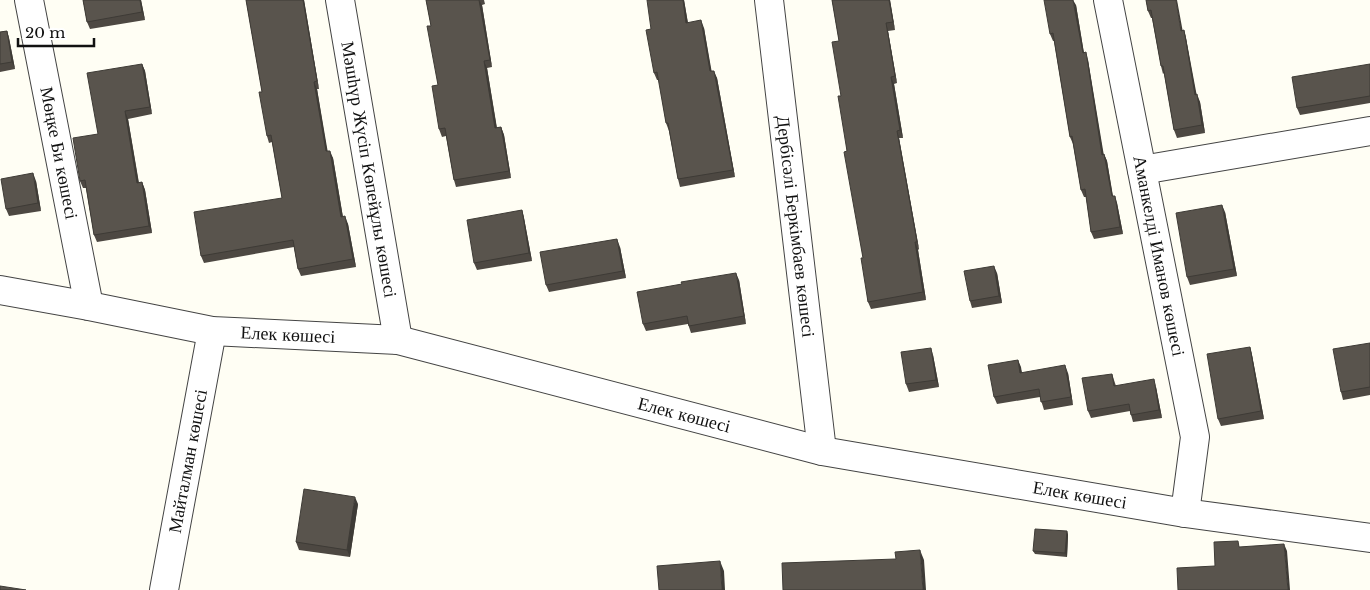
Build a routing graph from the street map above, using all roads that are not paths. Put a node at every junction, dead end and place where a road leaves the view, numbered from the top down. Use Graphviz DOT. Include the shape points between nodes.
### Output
graph roads {
  1 [pos="29,0"];
  2 [pos="340,0"];
  3 [pos="769,0"];
  4 [pos="1108,0"];
  5 [pos="1370,132"];
  6 [pos="1142,170"];
  7 [pos="0,290"];
  8 [pos="89,306"];
  9 [pos="212,331"];
  10 [pos="398,340"];
  11 [pos="822,451"];
  12 [pos="1185,514"];
  13 [pos="1370,538"];
  14 [pos="164,590"];
  1 -- 8 [label="street, Мөңке Би көшесі"];
  2 -- 10 [label="street, Мәшһүр Жүсіп Көпейұлы көшесі"];
  3 -- 11 [label="street, Дербісәлі Беркімбаев көшесі"];
  4 -- 6 [label="street, Аманкелді Иманов көшесі"];
  5 -- 6 [label="street"];
  6 -- 12 [label="street, Аманкелді Иманов көшесі" via="1195,437"];
  7 -- 8 [label="street, Елек көшесі"];
  8 -- 9 [label="street, Елек көшесі"];
  9 -- 10 [label="street, Елек көшесі"];
  9 -- 14 [label="street, Майталман көшесі"];
  10 -- 11 [label="street, Елек көшесі"];
  11 -- 12 [label="street, Елек көшесі"];
  12 -- 13 [label="street, Елек көшесі"];
}
